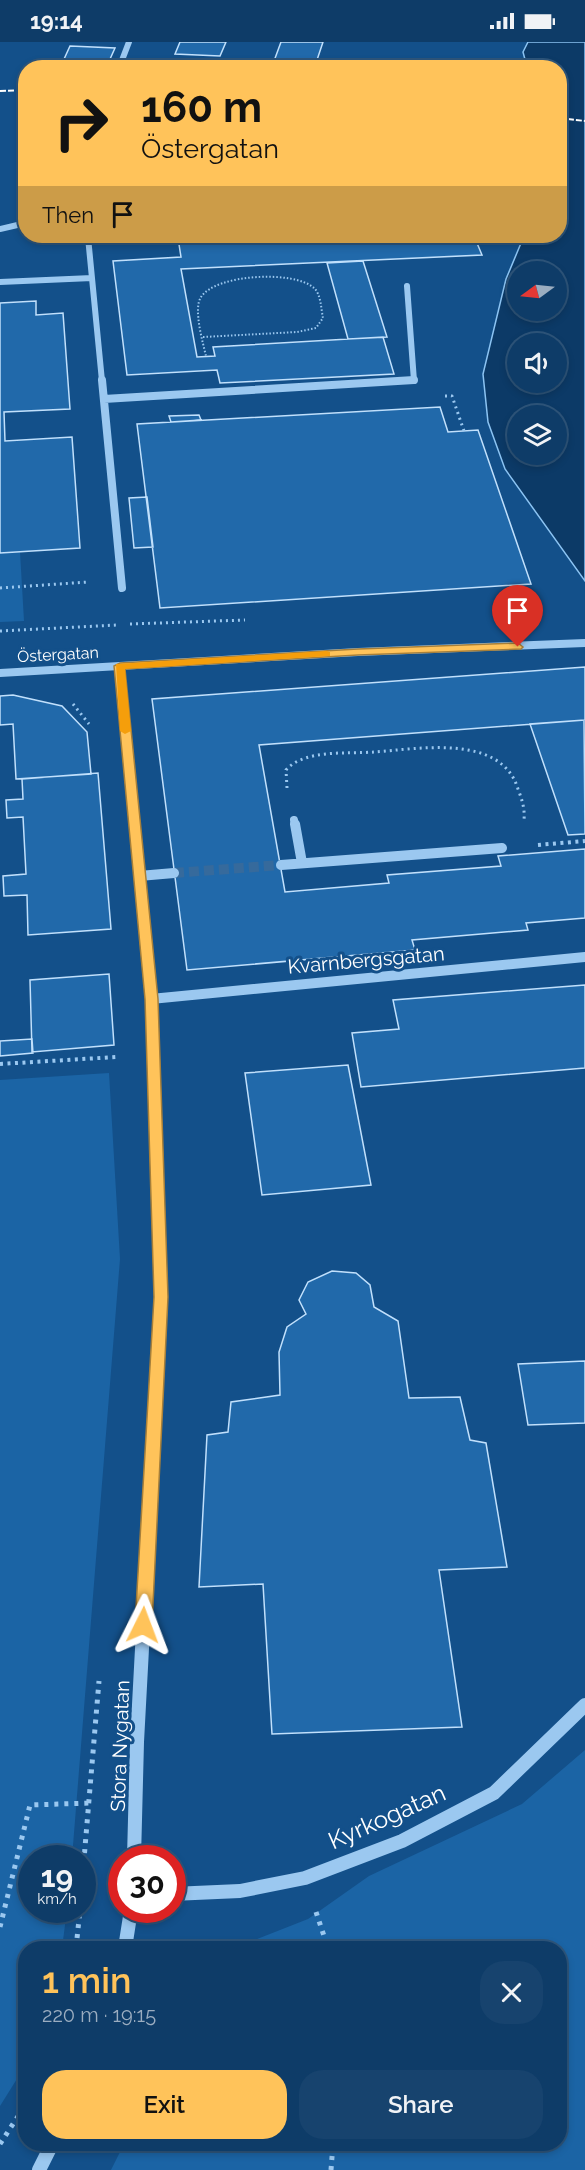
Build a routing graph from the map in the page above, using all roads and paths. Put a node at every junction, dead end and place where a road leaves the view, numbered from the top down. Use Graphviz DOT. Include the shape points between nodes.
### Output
graph roads {
  1 [pos="129,42"];
  2 [pos="122,60"];
  3 [pos="18,225"];
  4 [pos="0,229"];
  5 [pos="88,243"];
  6 [pos="92,278"];
  7 [pos="0,282"];
  8 [pos="407,286"];
  9 [pos="202,338"];
  10 [pos="206,356"];
  11 [pos="104,399"];
  12 [pos="122,584"];
  13 [pos="515,585"];
  14 [pos="0,588"];
  15 [pos="525,619"];
  16 [pos="585,643"];
  17 [pos="120,666"];
  18 [pos="0,673"];
  19 [pos="66,701"];
  20 [pos="93,733"];
  21 [pos="294,820"];
  22 [pos="585,841"];
  23 [pos="571,842"];
  24 [pos="502,848"];
  25 [pos="302,863"];
  26 [pos="280,865"];
  27 [pos="174,873"];
  28 [pos="139,876"];
  29 [pos="585,957"];
  30 [pos="151,999"];
  31 [pos="123,1056"];
  32 [pos="0,1064"];
  33 [pos="585,1705"];
  34 [pos="90,1803"];
  35 [pos="134,1845"];
  36 [pos="186,1893"];
  37 [pos="79,1923"];
  38 [pos="129,1923"];
  39 [pos="0,1927"];
  40 [pos="77,1941"];
  41 [pos="127,1941"];
  42 [pos="18,2116"];
  43 [pos="0,2144"];
  44 [pos="48,2151"];
  45 [pos="332,2151"];
  46 [pos="39,2170"];
  47 [pos="331,2170"];
  1 -- 2 [label="street"];
  3 -- 4 [label="street"];
  5 -- 6 [label="street"];
  6 -- 7 [label="street"];
  6 -- 11 [label="street"];
  8 -- 11 [label="street" via="414,381"];
  9 -- 9 [label="path" via="316,328 323,318 316,289 305,281 284,278 218,284 200,298"];
  9 -- 10 [label="path"];
  11 -- 12 [label="street"];
  12 -- 14 [label="path"];
  13 -- 15 [label="path"];
  16 -- 17 [label="street, Östergatan"];
  17 -- 18 [label="street, Östergatan"];
  17 -- 28 [label="street, Stora Nygatan"];
  19 -- 20 [label="path" via="80,711"];
  21 -- 24 [label="path" via="286,770 301,759 442,747 465,749 486,755 514,775 525,810 524,821 520,831"];
  21 -- 25 [label="street"];
  22 -- 23 [label="path"];
  24 -- 25 [label="street"];
  25 -- 26 [label="street"];
  27 -- 28 [label="street"];
  28 -- 30 [label="street, Stora Nygatan"];
  29 -- 30 [label="street, Kvarnbergsgatan"];
  30 -- 35 [label="street, Stora Nygatan" via="161,1297"];
  31 -- 32 [label="path"];
  33 -- 36 [label="street, Kyrkogatan" via="494,1793 402,1841 305,1878 240,1891"];
  34 -- 39 [label="path" via="30,1805"];
  37 -- 40 [label="path"];
  38 -- 41 [label="street"];
  42 -- 43 [label="path"];
  44 -- 46 [label="street"];
  45 -- 47 [label="path"];
}
